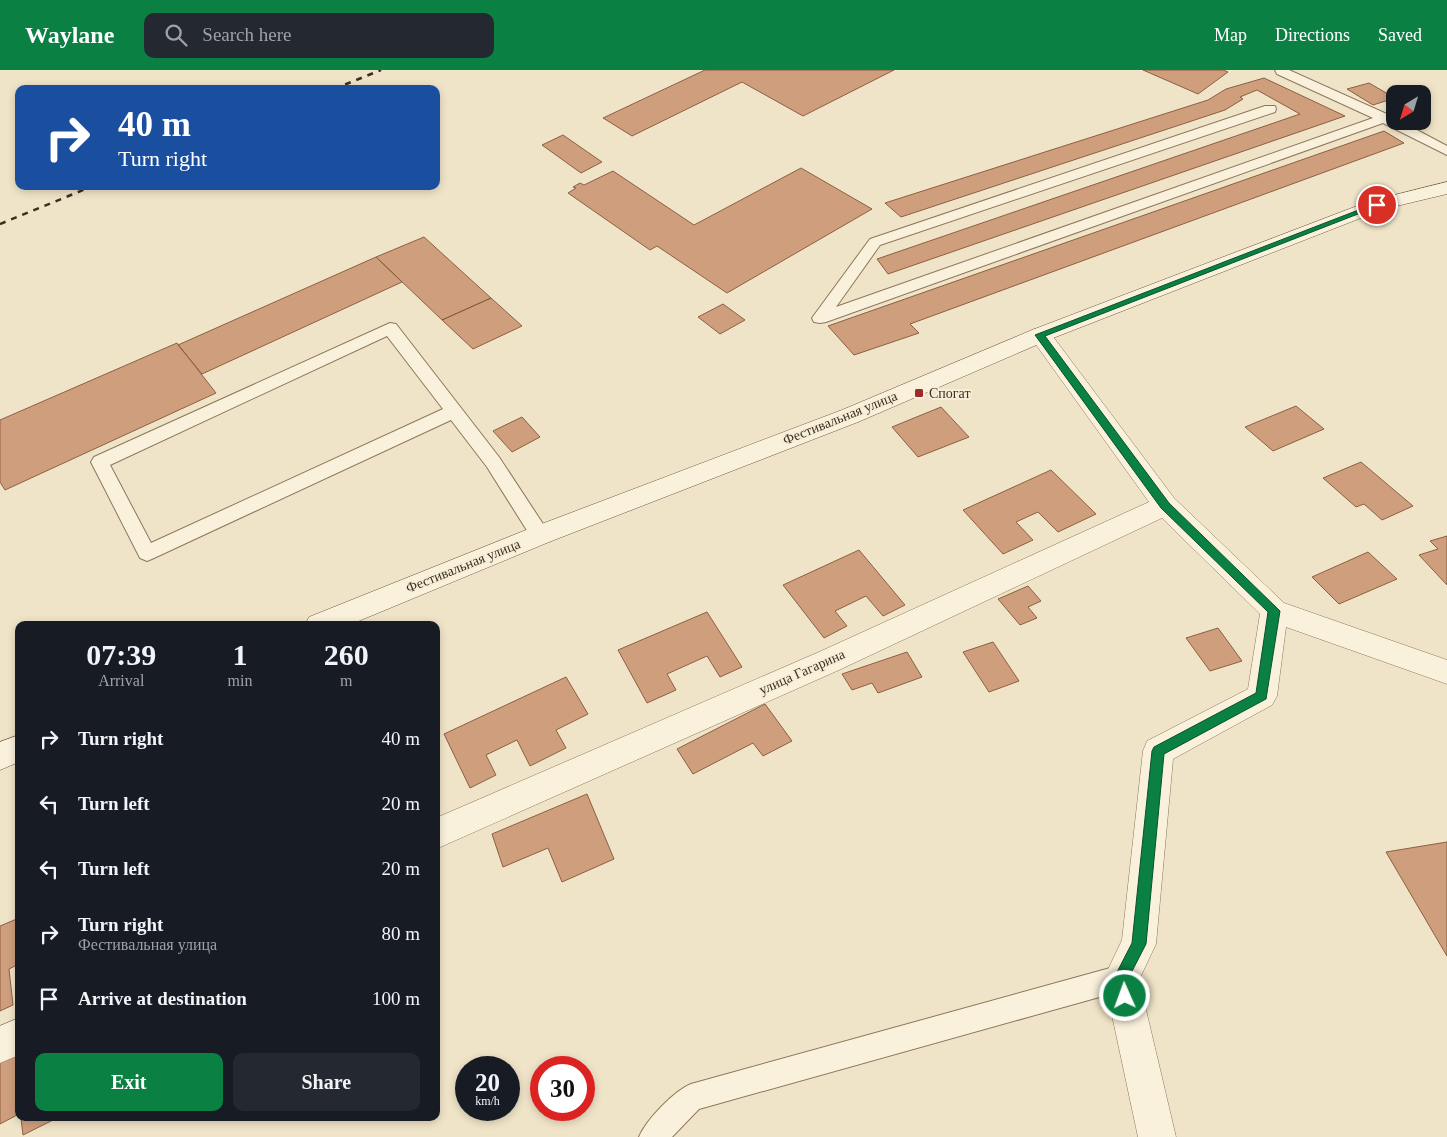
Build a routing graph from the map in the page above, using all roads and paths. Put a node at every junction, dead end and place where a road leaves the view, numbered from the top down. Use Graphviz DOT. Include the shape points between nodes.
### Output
graph roads {
  1 [pos="1283,70"];
  2 [pos="1270,109"];
  3 [pos="1384,118"];
  4 [pos="1447,151"];
  5 [pos="1447,188"];
  6 [pos="1040,335"];
  7 [pos="454,411"];
  8 [pos="1165,505"];
  9 [pos="540,535"];
  10 [pos="1274,611"];
  11 [pos="329,621"];
  12 [pos="1447,672"];
  13 [pos="15,750"];
  14 [pos="0,756"];
  15 [pos="440,832"];
  16 [pos="1121,978"];
  17 [pos="15,1038"];
  18 [pos="0,1045"];
  19 [pos="653,1137"];
  20 [pos="1157,1137"];
  1 -- 3 [label="lane"];
  2 -- 3 [label="lane" via="875,242 820,318"];
  3 -- 4 [label="lane"];
  5 -- 6 [label="street, Фестивальная улица" via="1377,205"];
  6 -- 8 [label="street"];
  6 -- 9 [label="street, Фестивальная улица" via="850,416"];
  7 -- 7 [label="lane" via="148,553 100,462 390,328"];
  7 -- 9 [label="lane" via="493,462"];
  8 -- 10 [label="street"];
  8 -- 15 [label="street, улица Гагарина" via="820,665"];
  9 -- 11 [label="street, Фестивальная улица"];
  10 -- 12 [label="street"];
  10 -- 16 [label="street" via="1262,696 1158,751 1139,944"];
  13 -- 14 [label="street"];
  16 -- 19 [label="lane" via="691,1098"];
  16 -- 20 [label="street"];
  17 -- 18 [label="street"];
}
